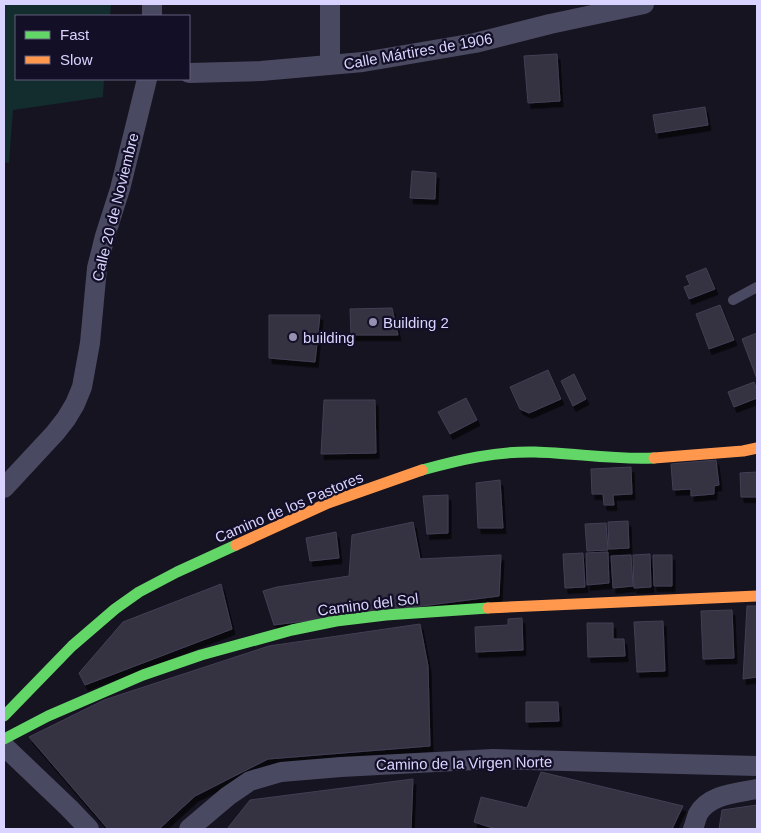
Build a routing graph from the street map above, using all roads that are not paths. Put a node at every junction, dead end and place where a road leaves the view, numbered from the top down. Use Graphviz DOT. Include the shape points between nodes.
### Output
graph roads {
  1 [pos="330,4"];
  2 [pos="644,4"];
  3 [pos="330,65"];
  4 [pos="190,73"];
  5 [pos="147,80"];
  6 [pos="757,287"];
  7 [pos="733,300"];
  8 [pos="757,448"];
  9 [pos="4,488"];
  10 [pos="757,596"];
  11 [pos="4,716"];
  12 [pos="4,739"];
  13 [pos="4,746"];
  14 [pos="757,766"];
  15 [pos="757,789"];
  16 [pos="89,829"];
  17 [pos="189,829"];
  18 [pos="693,829"];
  1 -- 3 [label="street"];
  2 -- 3 [label="street, Calle Mártires de 1906" via="475,43"];
  3 -- 4 [label="street, Calle Mártires de 1906"];
  5 -- 9 [label="street, Calle 20 de Noviembre" via="97,268 82,388 55,433"];
  6 -- 7 [label="lane"];
  8 -- 11 [label="street, Camino de los Pastores" via="636,459 535,452 492,454 411,474 328,503 139,592 72,646"];
  10 -- 12 [label="street, Camino del Sol" via="451,610 336,621 201,655 143,675"];
  13 -- 16 [label="street"];
  14 -- 17 [label="street, Camino de la Virgen Norte" via="493,759 281,772 250,781"];
  15 -- 18 [label="street" via="729,794 706,804"];
}
